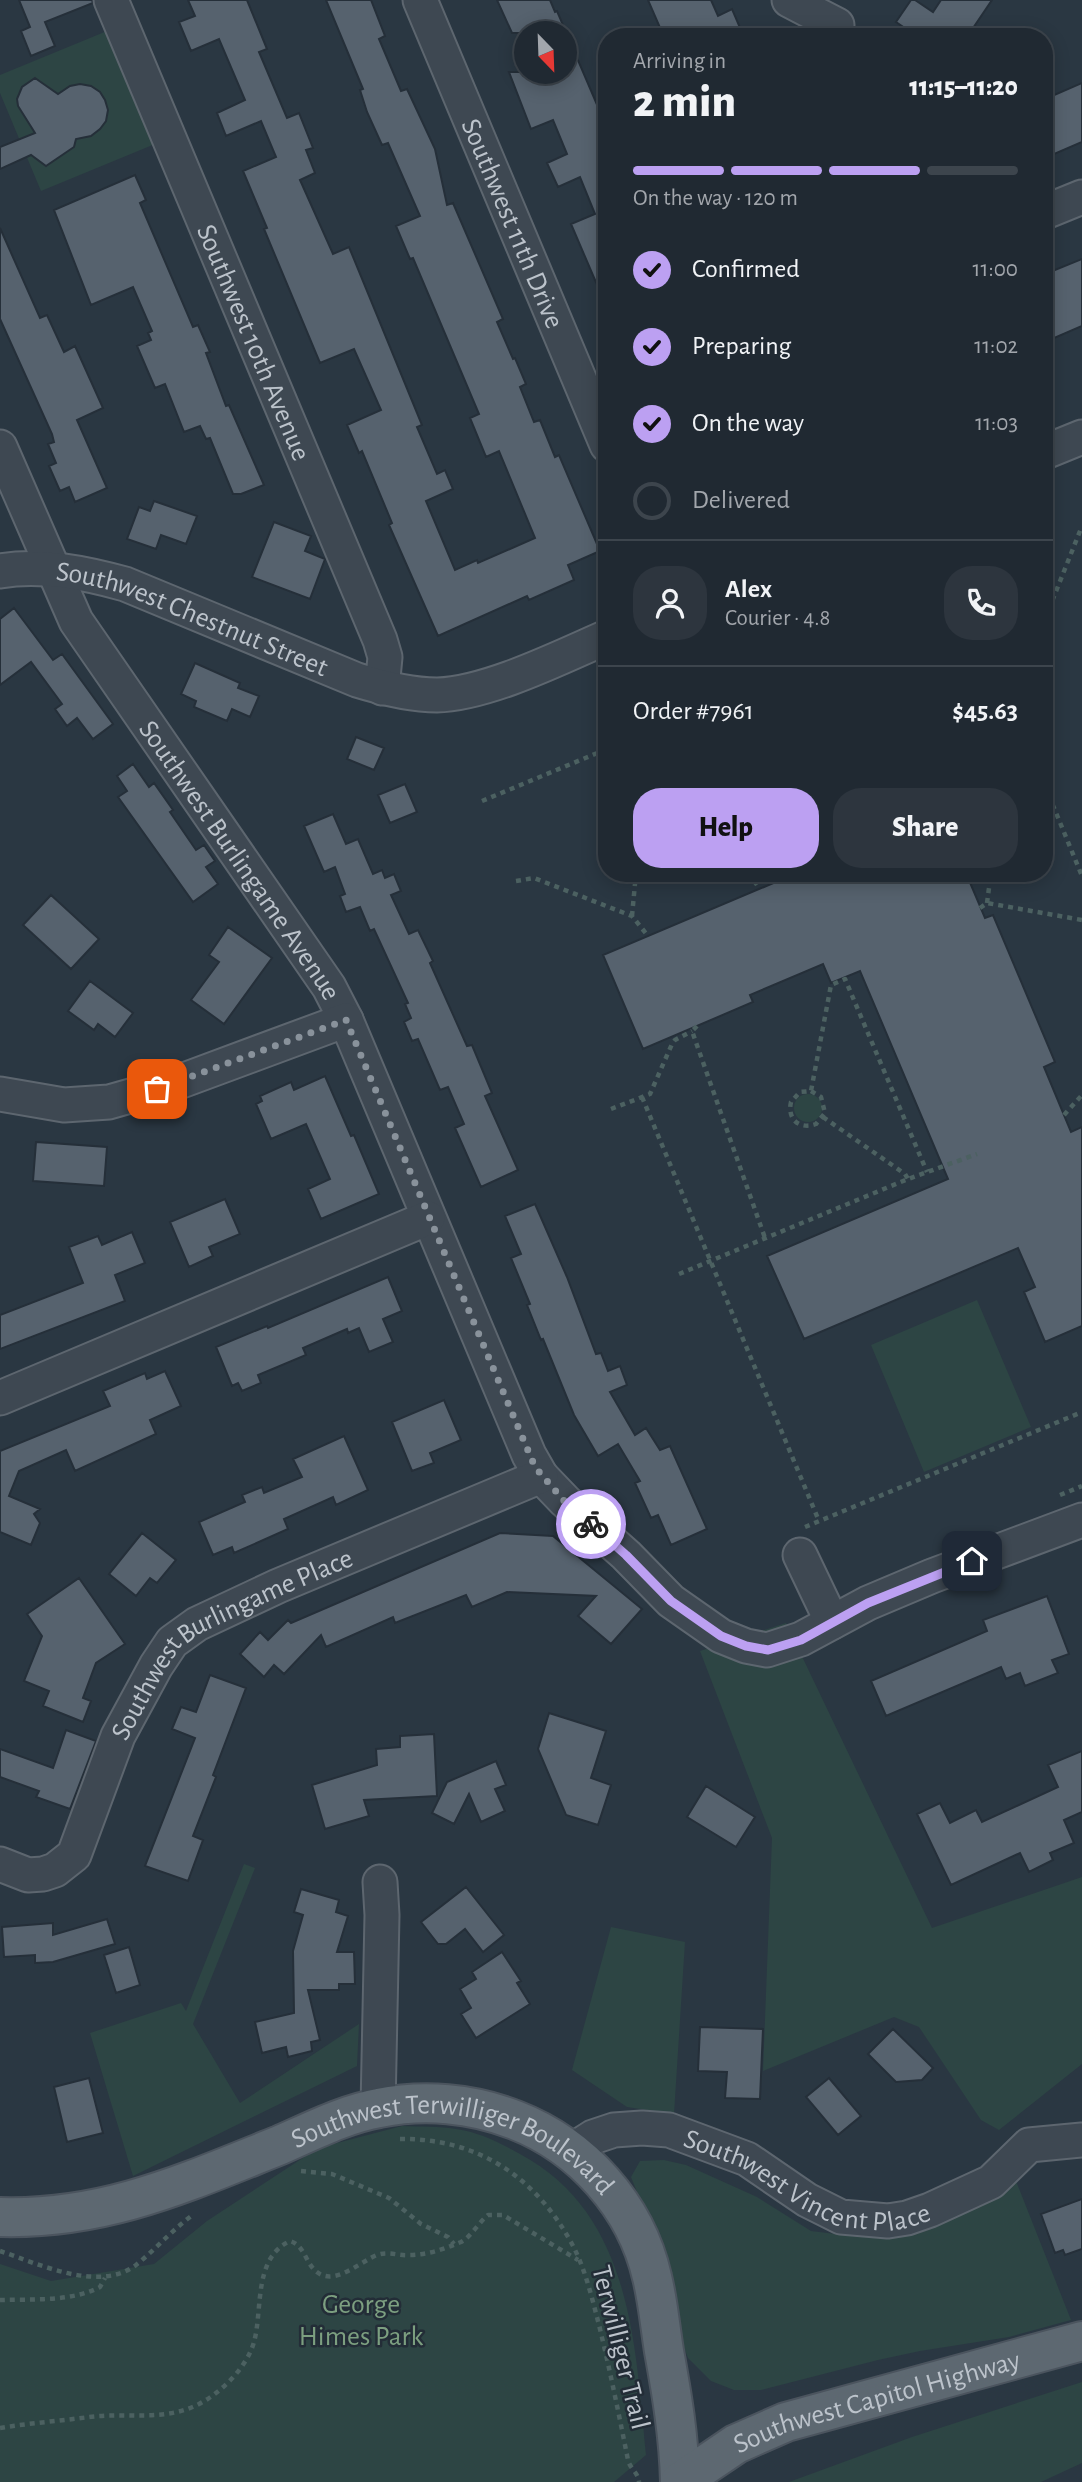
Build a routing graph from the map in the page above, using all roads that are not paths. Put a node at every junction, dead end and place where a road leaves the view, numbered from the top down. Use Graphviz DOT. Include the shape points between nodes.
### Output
graph roads {
  1 [pos="111,0"];
  2 [pos="420,0"];
  3 [pos="789,0"];
  4 [pos="841,21"];
  5 [pos="1082,197"];
  6 [pos="1053,209"];
  7 [pos="598,423"];
  8 [pos="1082,437"];
  9 [pos="0,447"];
  10 [pos="1053,449"];
  11 [pos="53,570"];
  12 [pos="0,571"];
  13 [pos="598,641"];
  14 [pos="382,688"];
  15 [pos="346,1020"];
  16 [pos="0,1094"];
  17 [pos="428,1218"];
  18 [pos="0,1398"];
  19 [pos="541,1476"];
  20 [pos="1082,1520"];
  21 [pos="799,1543"];
  22 [pos="832,1622"];
  23 [pos="0,1864"];
  24 [pos="380,1882"];
  25 [pos="386,2123"];
  26 [pos="1082,2140"];
  27 [pos="571,2151"];
  28 [pos="0,2217"];
  29 [pos="1082,2341"];
  30 [pos="680,2482"];
  1 -- 14 [label="street, Southwest 10th Avenue" via="380,639 385,657"];
  2 -- 7 [label="street, Southwest 11th Drive"];
  3 -- 4 [label="street"];
  5 -- 6 [label="street"];
  8 -- 10 [label="street"];
  9 -- 11 [label="street, Southwest Burlingame Avenue"];
  11 -- 12 [label="street, Southwest Chestnut Street"];
  11 -- 14 [label="street, Southwest Chestnut Street" via="125,584"];
  11 -- 15 [label="street, Southwest Burlingame Avenue" via="76,621 314,961"];
  13 -- 14 [label="street, Southwest Chestnut Street" via="480,687 441,695"];
  15 -- 16 [label="street" via="176,1083 109,1102 64,1105"];
  15 -- 17 [label="street, Southwest Burlingame Avenue"];
  17 -- 18 [label="street"];
  17 -- 19 [label="street, Southwest Burlingame Avenue"];
  19 -- 22 [label="street, Southwest Burlingame Avenue" via="671,1601 721,1636 768,1650 801,1640"];
  19 -- 23 [label="street, Southwest Burlingame Place" via="278,1586 180,1636 156,1666 118,1736 74,1855 43,1874 28,1875"];
  20 -- 22 [label="street, Southwest Burlingame Avenue" via="932,1576"];
  21 -- 22 [label="street"];
  24 -- 25 [label="street"];
  25 -- 27 [label="main road, Southwest Terwilliger Boulevard" via="439,2104 481,2109 531,2126"];
  25 -- 28 [label="main road, Southwest Terwilliger Boulevard" via="342,2119 141,2199 63,2215"];
  26 -- 27 [label="street, Southwest Vincent Place" via="1029,2145 991,2182 930,2210 888,2221 841,2217 747,2159 669,2130 614,2130"];
  27 -- 30 [label="main road, Southwest Terwilliger Boulevard" via="621,2204 652,2276 679,2437"];
  29 -- 30 [label="main road, Southwest Capitol Highway" via="786,2422 736,2444"];
}
